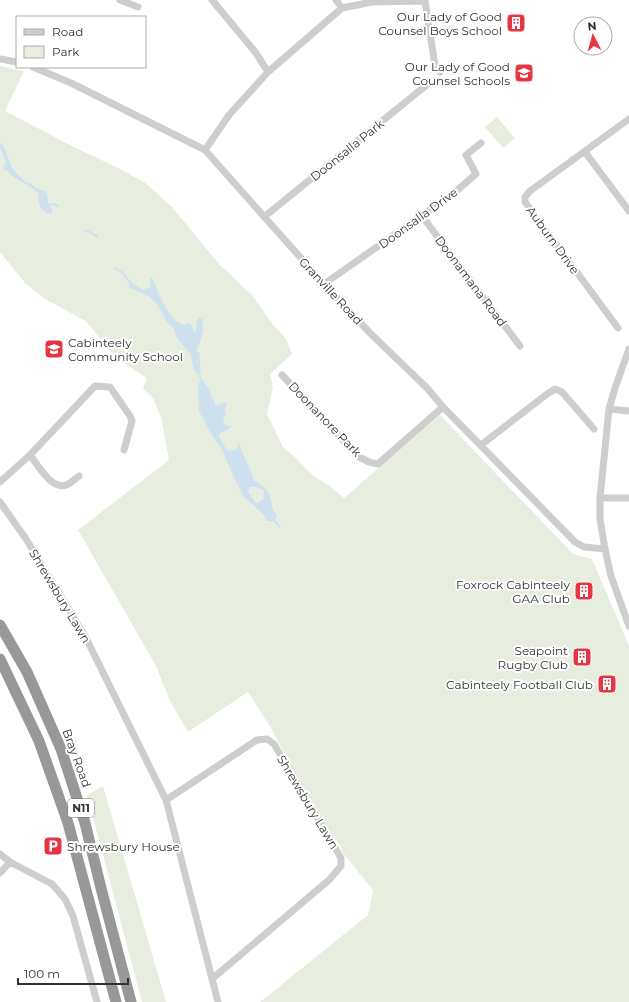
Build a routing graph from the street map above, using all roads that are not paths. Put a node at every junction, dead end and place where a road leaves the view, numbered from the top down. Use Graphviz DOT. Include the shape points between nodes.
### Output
graph roads {
  1 [pos="120,0"];
  2 [pos="212,0"];
  3 [pos="336,0"];
  4 [pos="424,1"];
  5 [pos="138,7"];
  6 [pos="342,8"];
  7 [pos="0,59"];
  8 [pos="16,62"];
  9 [pos="35,68"];
  10 [pos="268,72"];
  11 [pos="440,72"];
  12 [pos="429,83"];
  13 [pos="629,119"];
  14 [pos="481,143"];
  15 [pos="205,150"];
  16 [pos="585,152"];
  17 [pos="629,211"];
  18 [pos="422,216"];
  19 [pos="264,217"];
  20 [pos="324,284"];
  21 [pos="618,328"];
  22 [pos="520,346"];
  23 [pos="629,349"];
  24 [pos="282,375"];
  25 [pos="444,407"];
  26 [pos="609,409"];
  27 [pos="629,411"];
  28 [pos="594,429"];
  29 [pos="481,445"];
  30 [pos="124,450"];
  31 [pos="30,455"];
  32 [pos="79,476"];
  33 [pos="0,482"];
  34 [pos="600,498"];
  35 [pos="629,498"];
  36 [pos="0,502"];
  37 [pos="604,549"];
  38 [pos="0,625"];
  39 [pos="629,626"];
  40 [pos="0,659"];
  41 [pos="166,800"];
  42 [pos="0,854"];
  43 [pos="10,862"];
  44 [pos="0,873"];
  45 [pos="212,979"];
  46 [pos="97,1002"];
  47 [pos="116,1002"];
  48 [pos="131,1002"];
  49 [pos="218,1002"];
  1 -- 5 [label="street"];
  2 -- 10 [label="street" via="256,53"];
  3 -- 6 [label="street"];
  4 -- 6 [label="street" via="372,2"];
  4 -- 11 [label="street" via="435,66"];
  6 -- 10 [label="street"];
  7 -- 8 [label="street"];
  9 -- 15 [label="street, Granville Road"];
  10 -- 15 [label="street" via="229,115"];
  12 -- 19 [label="street, Doonsalla Park"];
  13 -- 16 [label="street, Auburn Drive"];
  14 -- 18 [label="street, Doonsalla Drive" via="466,155 476,174"];
  15 -- 19 [label="street, Granville Road"];
  16 -- 17 [label="street"];
  16 -- 21 [label="street, Auburn Drive" via="526,194 525,202"];
  18 -- 20 [label="street, Doonsalla Drive"];
  18 -- 22 [label="street, Doonamana Road"];
  19 -- 20 [label="street, Granville Road"];
  20 -- 25 [label="street, Granville Road"];
  23 -- 26 [label="street"];
  24 -- 25 [label="street, Doonanore Park" via="359,457 378,464"];
  25 -- 29 [label="street, Granville Road"];
  26 -- 27 [label="street"];
  26 -- 34 [label="street"];
  28 -- 29 [label="street" via="562,392 555,389"];
  29 -- 37 [label="street, Granville Road" via="575,542 584,547"];
  30 -- 31 [label="street" via="132,421 130,416 110,387 95,386"];
  31 -- 32 [label="street" via="55,485 67,485"];
  31 -- 33 [label="street"];
  34 -- 35 [label="street"];
  34 -- 37 [label="street"];
  36 -- 41 [label="street, Shrewsbury Lawn" via="26,539 84,636"];
  37 -- 39 [label="street"];
  38 -- 48 [label="highway, Bray Road / N11" via="27,672 61,749 85,823"];
  40 -- 47 [label="highway, N11" via="39,741 63,809"];
  41 -- 45 [label="street, Shrewsbury Lawn"];
  41 -- 45 [label="street, Shrewsbury Lawn" via="257,740 267,739 274,744 341,858 341,866 329,880"];
  42 -- 43 [label="street"];
  43 -- 44 [label="street"];
  43 -- 46 [label="street" via="52,884 65,899 73,916"];
  45 -- 49 [label="street, Shrewsbury Lawn"];
}
